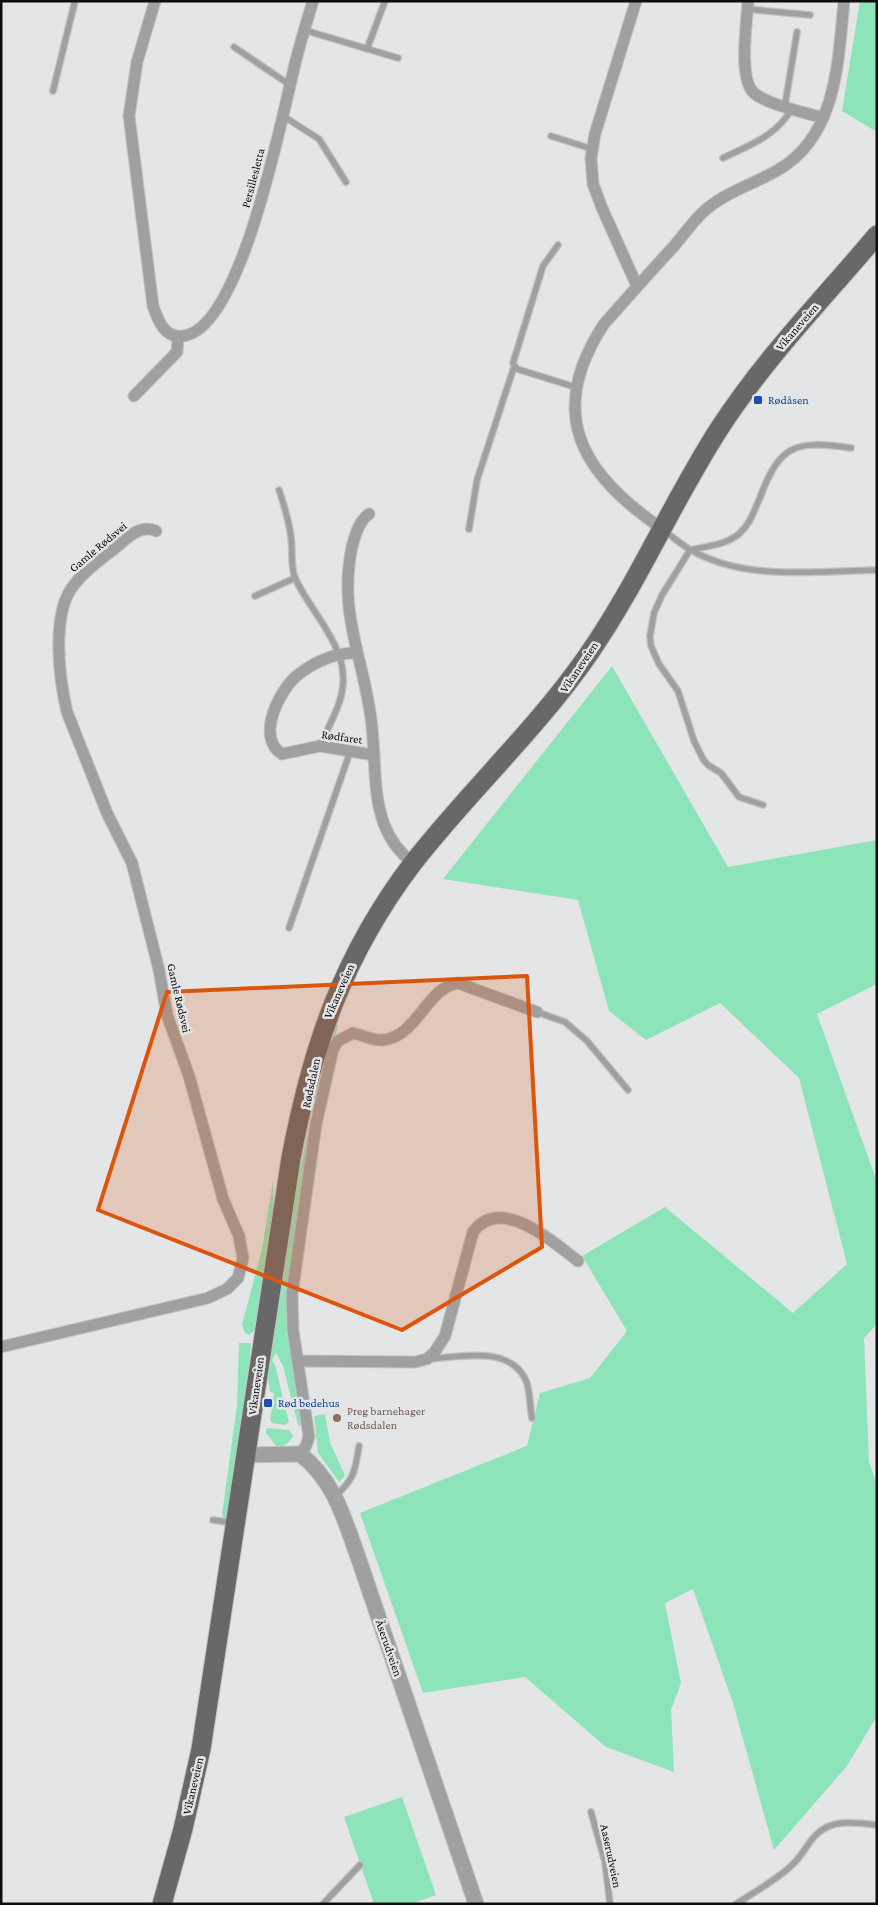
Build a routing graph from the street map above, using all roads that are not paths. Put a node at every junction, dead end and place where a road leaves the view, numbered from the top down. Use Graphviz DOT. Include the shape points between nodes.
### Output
graph roads {
  1 [pos="74,1"];
  2 [pos="155,1"];
  3 [pos="313,1"];
  4 [pos="385,1"];
  5 [pos="636,1"];
  6 [pos="844,1"];
  7 [pos="748,5"];
  8 [pos="810,15"];
  9 [pos="304,30"];
  10 [pos="797,32"];
  11 [pos="234,47"];
  12 [pos="367,49"];
  13 [pos="398,58"];
  14 [pos="290,85"];
  15 [pos="52,91"];
  16 [pos="788,107"];
  17 [pos="283,116"];
  18 [pos="824,118"];
  19 [pos="551,136"];
  20 [pos="592,149"];
  21 [pos="723,158"];
  22 [pos="346,182"];
  23 [pos="877,235"];
  24 [pos="558,245"];
  25 [pos="637,286"];
  26 [pos="178,337"];
  27 [pos="514,367"];
  28 [pos="575,387"];
  29 [pos="134,396"];
  30 [pos="851,448"];
  31 [pos="279,490"];
  32 [pos="370,514"];
  33 [pos="661,528"];
  34 [pos="469,529"];
  35 [pos="156,531"];
  36 [pos="690,550"];
  37 [pos="877,570"];
  38 [pos="295,578"];
  39 [pos="254,596"];
  40 [pos="356,653"];
  41 [pos="340,654"];
  42 [pos="320,746"];
  43 [pos="350,752"];
  44 [pos="374,755"];
  45 [pos="763,805"];
  46 [pos="413,863"];
  47 [pos="289,928"];
  48 [pos="537,1012"];
  49 [pos="628,1090"];
  50 [pos="578,1261"];
  51 [pos="1,1347"];
  52 [pos="427,1359"];
  53 [pos="298,1361"];
  54 [pos="532,1418"];
  55 [pos="359,1446"];
  56 [pos="300,1454"];
  57 [pos="246,1455"];
  58 [pos="334,1497"];
  59 [pos="213,1520"];
  60 [pos="236,1523"];
  61 [pos="591,1812"];
  62 [pos="877,1825"];
  63 [pos="360,1865"];
  64 [pos="162,1904"];
  65 [pos="323,1904"];
  66 [pos="476,1904"];
  67 [pos="610,1904"];
  68 [pos="736,1904"];
  1 -- 15 [label="lane"];
  2 -- 26 [label="street" via="137,62 129,116 153,306 165,330"];
  3 -- 9 [label="street, Persillesletta"];
  4 -- 12 [label="lane"];
  5 -- 20 [label="street"];
  6 -- 18 [label="street" via="834,85"];
  7 -- 8 [label="lane"];
  7 -- 16 [label="street" via="745,73 748,85 762,98"];
  9 -- 12 [label="lane"];
  9 -- 14 [label="street, Persillesletta"];
  10 -- 16 [label="lane"];
  11 -- 14 [label="lane"];
  12 -- 13 [label="lane"];
  14 -- 17 [label="street, Persillesletta"];
  16 -- 18 [label="street"];
  16 -- 21 [label="lane" via="781,126"];
  17 -- 22 [label="lane" via="319,139"];
  17 -- 26 [label="street, Persillesletta" via="263,198 238,267 205,324 195,332"];
  18 -- 25 [label="street" via="802,152 790,162 702,213"];
  19 -- 20 [label="lane"];
  20 -- 25 [label="street" via="596,191"];
  23 -- 33 [label="main road, Vikaneveien" via="757,374 718,430"];
  24 -- 27 [label="lane" via="543,266 515,353"];
  25 -- 28 [label="street" via="594,340"];
  26 -- 29 [label="street" via="177,352"];
  27 -- 28 [label="lane"];
  27 -- 34 [label="lane" via="477,480"];
  28 -- 33 [label="street" via="574,414 586,451 616,492"];
  30 -- 36 [label="lane" via="815,443 794,448 778,460 741,532 721,544"];
  31 -- 38 [label="lane" via="288,519"];
  32 -- 40 [label="street, Rødfaret" via="359,526 348,565 348,611"];
  33 -- 36 [label="lane"];
  33 -- 46 [label="main road, Vikaneveien" via="590,651 561,693"];
  35 -- 51 [label="street, Gamle Rødsvei" via="144,529 125,540 86,573 67,596 60,635 63,694 107,813 132,863 159,970 166,1015 189,1076 223,1199 240,1236 242,1268 234,1284 208,1298"];
  36 -- 37 [label="lane" via="732,565 766,572"];
  36 -- 45 [label="lane" via="654,613 651,646 678,691 703,759 721,773 738,797"];
  38 -- 39 [label="lane"];
  38 -- 41 [label="lane"];
  40 -- 41 [label="street, Rødfaret"];
  40 -- 44 [label="street, Rødfaret" via="369,701"];
  41 -- 42 [label="lane" via="342,689 339,703"];
  41 -- 42 [label="street, Rødfaret" via="309,667 289,683 282,693 270,728 271,740 282,754"];
  42 -- 43 [label="street, Rødfaret"];
  43 -- 44 [label="street, Rødfaret"];
  43 -- 47 [label="lane"];
  44 -- 46 [label="street, Rødfaret" via="384,824 394,843"];
  46 -- 57 [label="main road, Vikaneveien" via="365,936 347,971 320,1036 310,1070 291,1158"];
  48 -- 49 [label="lane" via="569,1026 603,1058"];
  48 -- 53 [label="street, Rødsdalen" via="458,983 446,986 417,1018 392,1037 374,1039 352,1033 338,1041 323,1085 292,1294"];
  50 -- 52 [label="street" via="527,1224 500,1219 481,1224 473,1232 445,1336"];
  52 -- 53 [label="street"];
  52 -- 54 [label="lane" via="485,1355 502,1358 526,1380"];
  53 -- 56 [label="street, Rødsdalen" via="309,1437"];
  55 -- 58 [label="lane" via="351,1480"];
  56 -- 57 [label="street"];
  56 -- 58 [label="street, Åserudveien" via="319,1470"];
  57 -- 60 [label="main road, Vikaneveien"];
  58 -- 66 [label="street, Åserudveien"];
  59 -- 60 [label="lane"];
  60 -- 64 [label="main road, Vikaneveien" via="201,1749"];
  61 -- 67 [label="lane, Aaserudveien" via="605,1862"];
  62 -- 68 [label="lane" via="842,1823 826,1827 790,1867"];
  63 -- 65 [label="lane"];
}
